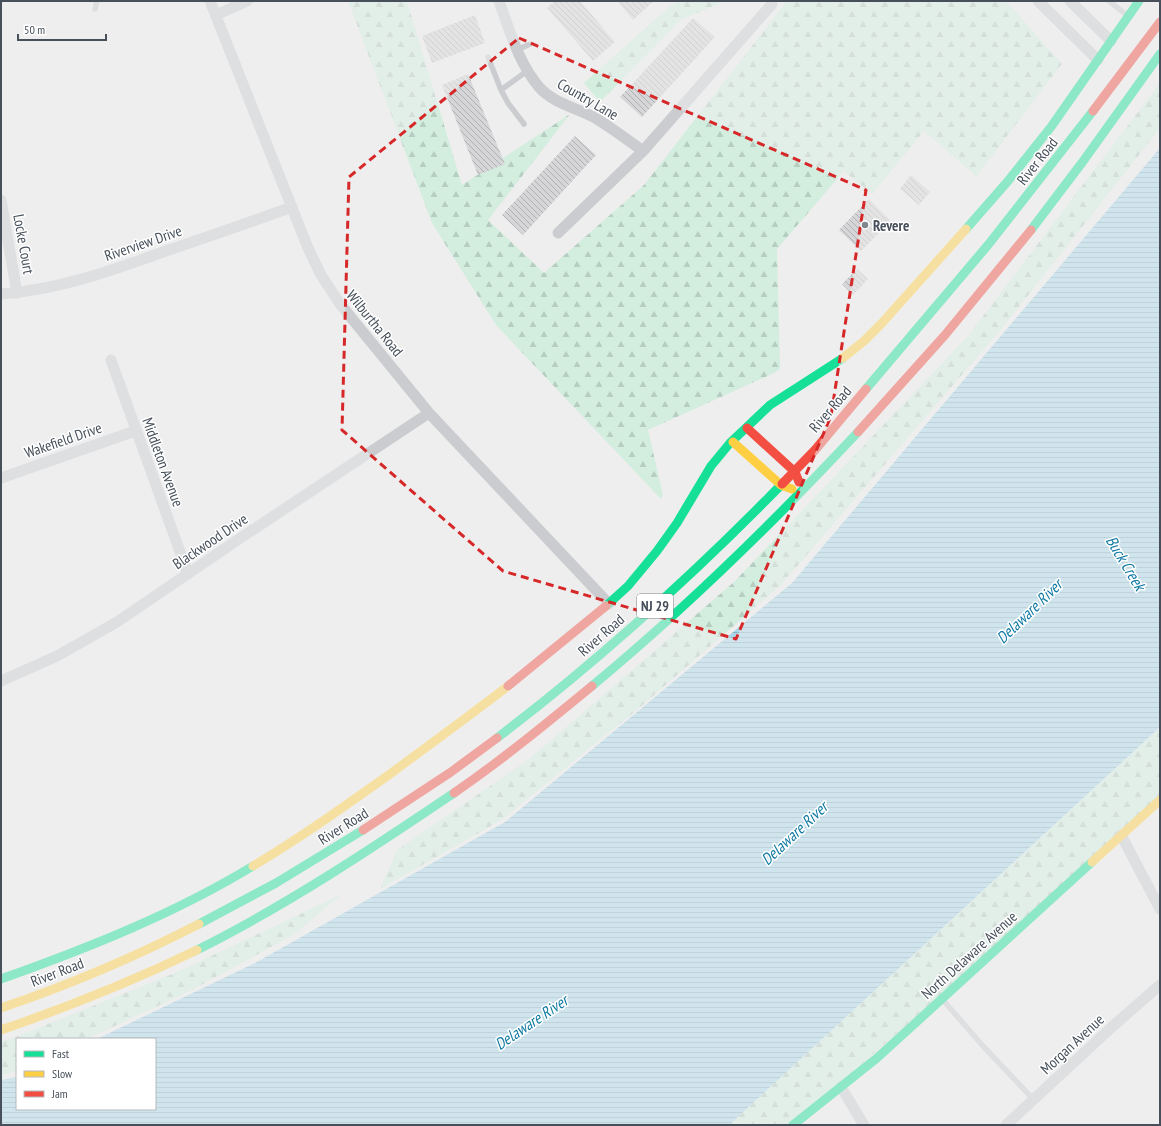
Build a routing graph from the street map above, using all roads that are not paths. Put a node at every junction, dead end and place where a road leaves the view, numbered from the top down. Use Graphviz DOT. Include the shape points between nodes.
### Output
graph roads {
  1 [pos="97,1"];
  2 [pos="210,1"];
  3 [pos="247,1"];
  4 [pos="499,1"];
  5 [pos="1038,1"];
  6 [pos="1070,1"];
  7 [pos="1109,1"];
  8 [pos="1139,1"];
  9 [pos="772,4"];
  10 [pos="95,9"];
  11 [pos="216,14"];
  12 [pos="1128,17"];
  13 [pos="1160,22"];
  14 [pos="1111,41"];
  15 [pos="530,44"];
  16 [pos="517,50"];
  17 [pos="1160,54"];
  18 [pos="488,57"];
  19 [pos="1098,60"];
  20 [pos="527,72"];
  21 [pos="501,90"];
  22 [pos="524,124"];
  23 [pos="643,151"];
  24 [pos="1,200"];
  25 [pos="292,207"];
  26 [pos="558,233"];
  27 [pos="17,293"];
  28 [pos="1,294"];
  29 [pos="111,360"];
  30 [pos="429,413"];
  31 [pos="747,428"];
  32 [pos="136,431"];
  33 [pos="733,442"];
  34 [pos="795,472"];
  35 [pos="1,478"];
  36 [pos="781,485"];
  37 [pos="803,493"];
  38 [pos="188,574"];
  39 [pos="609,604"];
  40 [pos="1,681"];
  41 [pos="1160,800"];
  42 [pos="1121,835"];
  43 [pos="1160,908"];
  44 [pos="1,979"];
  45 [pos="1160,985"];
  46 [pos="942,999"];
  47 [pos="1,1008"];
  48 [pos="1,1030"];
  49 [pos="841,1087"];
  50 [pos="1034,1100"];
  51 [pos="793,1125"];
  52 [pos="864,1125"];
  53 [pos="1006,1125"];
  1 -- 10 [label="lane"];
  2 -- 11 [label="street, Wilburtha Road"];
  3 -- 11 [label="street"];
  4 -- 16 [label="street, Country Lane"];
  5 -- 19 [label="street"];
  6 -- 14 [label="street"];
  7 -- 12 [label="lane"];
  8 -- 12 [label="main road, River Road"];
  9 -- 23 [label="street"];
  11 -- 25 [label="street, Wilburtha Road"];
  12 -- 14 [label="main road, River Road"];
  13 -- 34 [label="main road, River Road / NJ 29" via="1075,136 976,260"];
  14 -- 19 [label="main road, River Road"];
  15 -- 16 [label="lane"];
  16 -- 20 [label="street, Country Lane"];
  17 -- 37 [label="main road, NJ 29" via="1005,263 897,391"];
  18 -- 21 [label="lane"];
  19 -- 31 [label="main road, River Road" via="1022,164 881,325 834,366 783,397 759,415"];
  20 -- 21 [label="lane"];
  20 -- 23 [label="street, Country Lane" via="540,88 552,97 598,119"];
  21 -- 22 [label="lane"];
  23 -- 26 [label="street"];
  24 -- 27 [label="street, Locke Court"];
  25 -- 27 [label="street, Riverview Drive" via="99,275"];
  25 -- 30 [label="street, Wilburtha Road" via="321,275 336,298"];
  27 -- 28 [label="street, Riverview Drive"];
  29 -- 32 [label="street, Middleton Avenue"];
  30 -- 38 [label="street, Blackwood Drive"];
  30 -- 39 [label="street, Wilburtha Road"];
  31 -- 33 [label="main road, River Road"];
  31 -- 34 [label="main road"];
  32 -- 35 [label="street, Wakefield Drive"];
  32 -- 38 [label="street, Middleton Avenue"];
  33 -- 36 [label="main road"];
  33 -- 39 [label="main road, River Road" via="717,458 652,558"];
  34 -- 36 [label="main road, River Road / NJ 29"];
  34 -- 37 [label="main road"];
  36 -- 37 [label="main road"];
  36 -- 47 [label="main road, River Road / NJ 29" via="664,598 601,654 470,759 339,846 219,914 121,962"];
  37 -- 48 [label="main road, NJ 29" via="638,647 560,712 480,774 375,846 303,892 213,942 91,998"];
  38 -- 40 [label="street, Blackwood Drive" via="87,640"];
  39 -- 44 [label="main road, River Road" via="524,674 295,840 239,874 149,921 62,958"];
  41 -- 42 [label="main road, North Delaware Avenue"];
  42 -- 43 [label="street"];
  42 -- 46 [label="main road, North Delaware Avenue"];
  45 -- 50 [label="street, Morgan Avenue"];
  46 -- 49 [label="main road, North Delaware Avenue"];
  46 -- 50 [label="lane"];
  49 -- 51 [label="main road, North Delaware Avenue"];
  49 -- 52 [label="street"];
  50 -- 53 [label="street, Morgan Avenue"];
}
